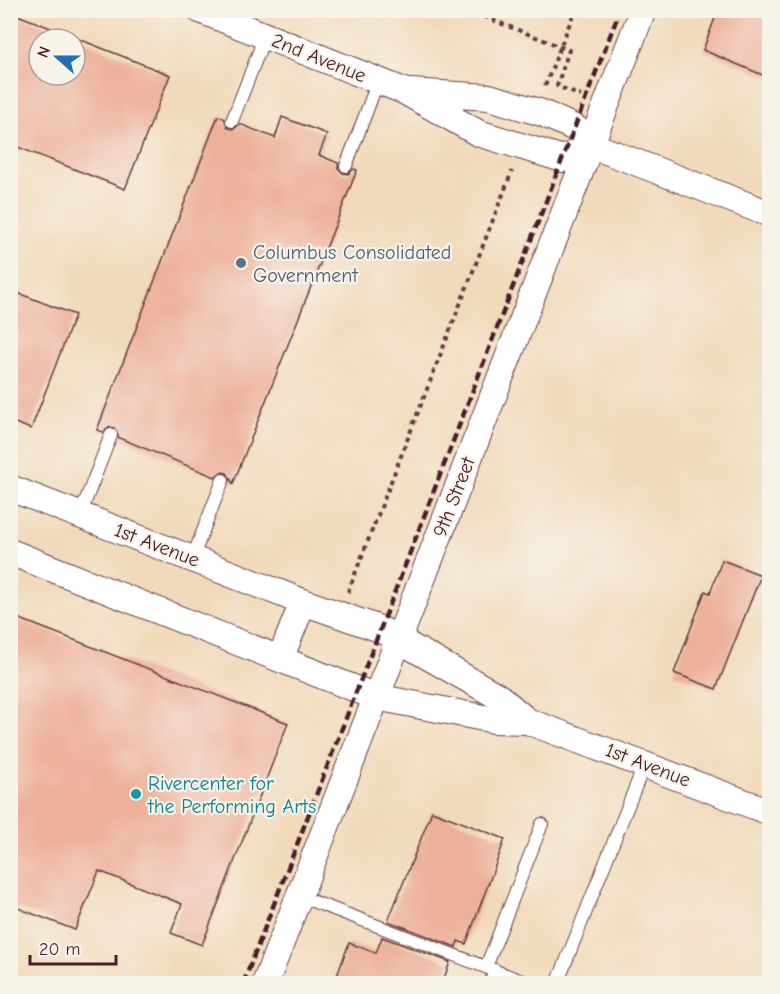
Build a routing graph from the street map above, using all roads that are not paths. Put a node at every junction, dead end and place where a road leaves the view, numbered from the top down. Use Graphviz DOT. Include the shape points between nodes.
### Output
graph roads {
  1 [pos="200,10"];
  2 [pos="643,10"];
  3 [pos="265,36"];
  4 [pos="378,81"];
  5 [pos="404,92"];
  6 [pos="232,121"];
  7 [pos="591,146"];
  8 [pos="346,165"];
  9 [pos="770,214"];
  10 [pos="111,435"];
  11 [pos="223,480"];
  12 [pos="10,488"];
  13 [pos="80,515"];
  14 [pos="10,552"];
  15 [pos="192,559"];
  16 [pos="303,602"];
  17 [pos="399,638"];
  18 [pos="281,657"];
  19 [pos="376,697"];
  20 [pos="527,721"];
  21 [pos="645,763"];
  22 [pos="770,812"];
  23 [pos="542,824"];
  24 [pos="299,896"];
  25 [pos="490,968"];
  26 [pos="265,984"];
  27 [pos="490,984"];
  28 [pos="530,984"];
  29 [pos="557,984"];
  1 -- 3 [label="street, 2nd Avenue"];
  2 -- 7 [label="street, 9th Street"];
  3 -- 4 [label="street, 2nd Avenue"];
  3 -- 6 [label="lane"];
  4 -- 5 [label="street, 2nd Avenue"];
  4 -- 8 [label="lane"];
  5 -- 7 [label="street, 2nd Avenue" via="489,97 575,129"];
  5 -- 7 [label="street, 2nd Avenue" via="478,133 521,148 563,159"];
  7 -- 9 [label="street, 2nd Avenue"];
  7 -- 17 [label="street, 9th Street"];
  10 -- 13 [label="lane"];
  11 -- 15 [label="lane"];
  12 -- 13 [label="street, 1st Avenue"];
  13 -- 15 [label="street, 1st Avenue"];
  14 -- 18 [label="street, 1st Avenue"];
  15 -- 16 [label="street, 1st Avenue"];
  16 -- 17 [label="street, 1st Avenue"];
  16 -- 18 [label="street"];
  17 -- 19 [label="street, 9th Street"];
  17 -- 20 [label="street, 1st Avenue" via="499,697"];
  18 -- 19 [label="street, 1st Avenue"];
  19 -- 20 [label="street, 1st Avenue" via="494,720"];
  19 -- 24 [label="street, 9th Street"];
  20 -- 21 [label="street, 1st Avenue"];
  21 -- 22 [label="street, 1st Avenue"];
  21 -- 29 [label="lane"];
  23 -- 25 [label="lane"];
  24 -- 25 [label="lane"];
  24 -- 26 [label="street, 9th Street"];
  25 -- 27 [label="lane"];
  25 -- 28 [label="lane"];
}
